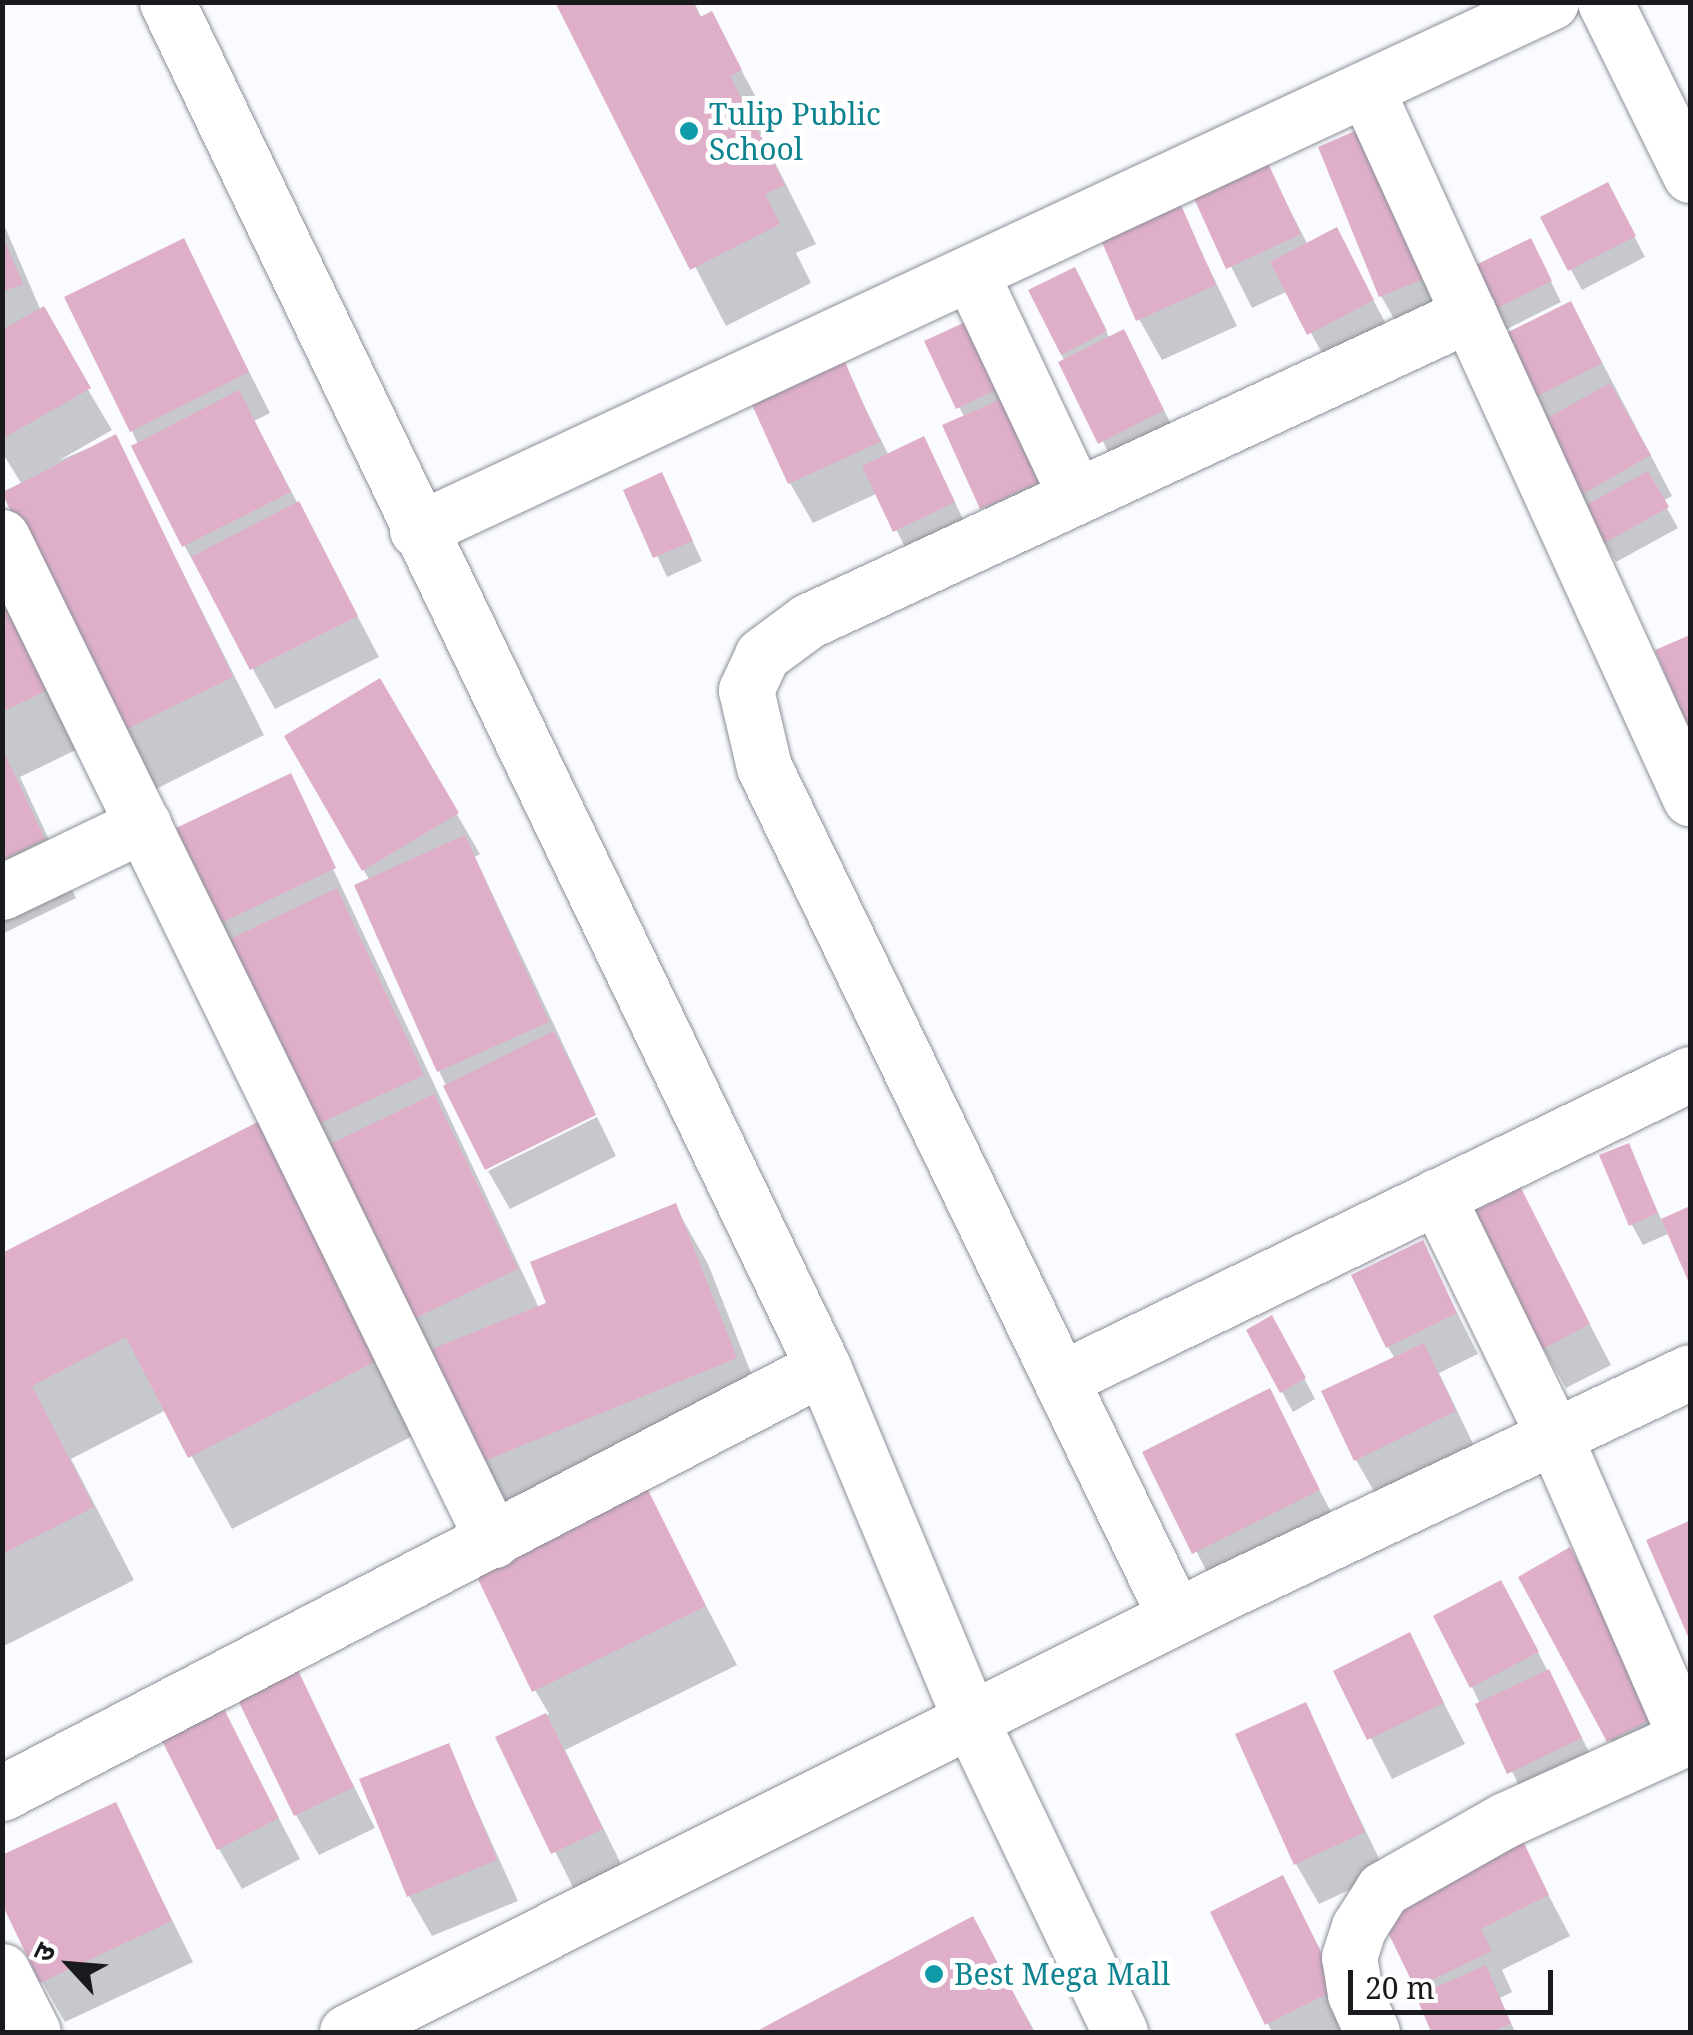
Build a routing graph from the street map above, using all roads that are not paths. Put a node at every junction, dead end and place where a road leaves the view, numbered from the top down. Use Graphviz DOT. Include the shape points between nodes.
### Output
graph roads {
  1 [pos="167,2"];
  2 [pos="1552,2"];
  3 [pos="1605,2"];
  4 [pos="1366,89"];
  5 [pos="1690,175"];
  6 [pos="971,274"];
  7 [pos="1469,314"];
  8 [pos="1076,496"];
  9 [pos="417,530"];
  10 [pos="2,537"];
  11 [pos="1690,798"];
  12 [pos="144,824"];
  13 [pos="2,892"];
  14 [pos="1690,1074"];
  15 [pos="1437,1196"];
  16 [pos="823,1368"];
  17 [pos="1690,1372"];
  18 [pos="1060,1380"];
  19 [pos="1555,1438"];
  20 [pos="493,1540"];
  21 [pos="1175,1616"];
  22 [pos="970,1719"];
  23 [pos="1688,1737"];
  24 [pos="2,1793"];
  25 [pos="2,1971"];
  26 [pos="33,2032"];
  27 [pos="347,2032"];
  28 [pos="1120,2032"];
  29 [pos="1372,2032"];
  1 -- 9 [label="street"];
  2 -- 4 [label="street"];
  3 -- 5 [label="street"];
  4 -- 6 [label="street"];
  4 -- 7 [label="street"];
  6 -- 8 [label="street"];
  6 -- 9 [label="street"];
  7 -- 8 [label="street"];
  7 -- 11 [label="street"];
  8 -- 18 [label="street" via="808,621 762,655 746,690 764,767"];
  9 -- 16 [label="street"];
  10 -- 12 [label="street"];
  12 -- 13 [label="street"];
  12 -- 20 [label="street"];
  14 -- 15 [label="street"];
  15 -- 18 [label="street"];
  15 -- 19 [label="street"];
  16 -- 20 [label="street"];
  16 -- 22 [label="street"];
  17 -- 19 [label="street"];
  18 -- 21 [label="street"];
  19 -- 21 [label="street"];
  19 -- 23 [label="street"];
  20 -- 24 [label="street"];
  21 -- 22 [label="street"];
  22 -- 27 [label="street"];
  22 -- 28 [label="street"];
  23 -- 29 [label="street" via="1505,1820 1383,1889 1349,1957 1355,1994"];
  25 -- 26 [label="street"];
}
